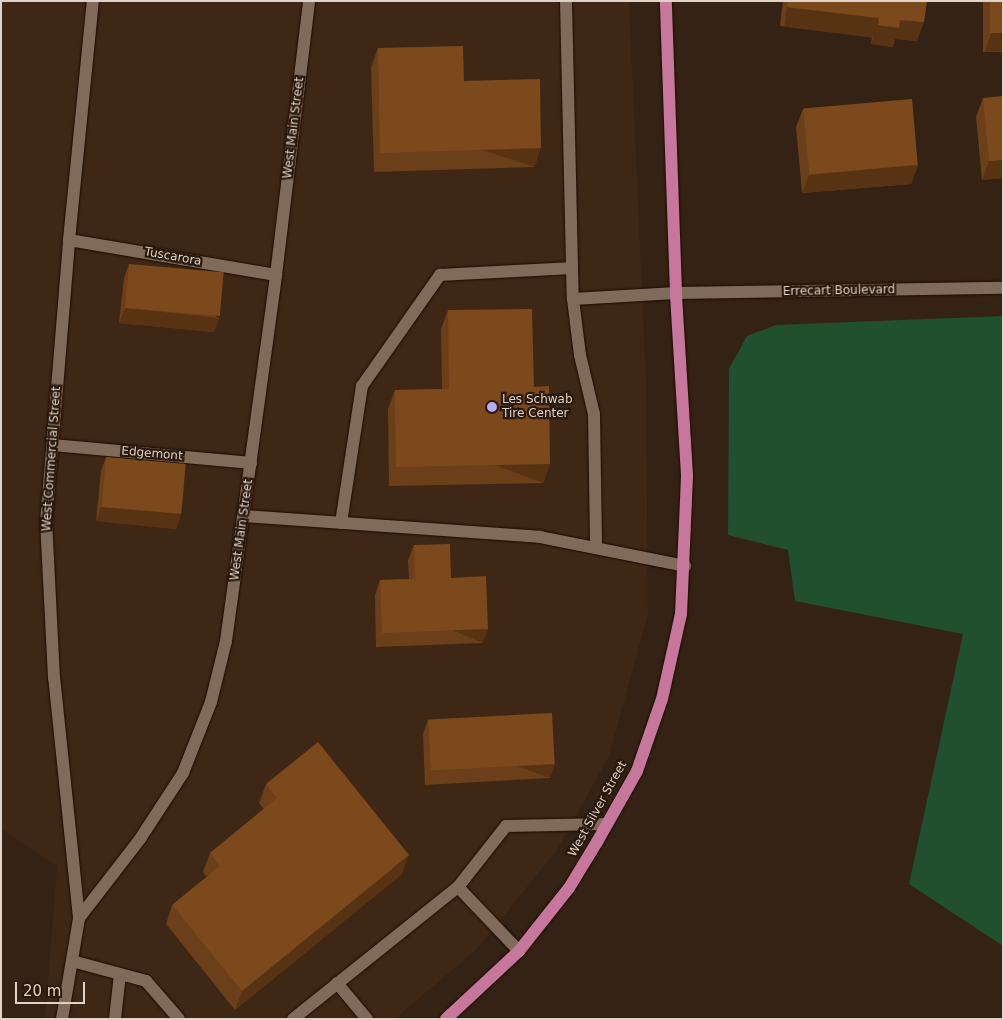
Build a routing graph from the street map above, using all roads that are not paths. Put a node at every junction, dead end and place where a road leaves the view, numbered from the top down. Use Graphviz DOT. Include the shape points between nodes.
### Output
graph roads {
  1 [pos="93,1"];
  2 [pos="309,1"];
  3 [pos="566,1"];
  4 [pos="666,1"];
  5 [pos="69,240"];
  6 [pos="572,268"];
  7 [pos="276,274"];
  8 [pos="1003,288"];
  9 [pos="676,293"];
  10 [pos="573,299"];
  11 [pos="53,445"];
  12 [pos="251,463"];
  13 [pos="243,516"];
  14 [pos="341,523"];
  15 [pos="596,548"];
  16 [pos="684,566"];
  17 [pos="607,824"];
  18 [pos="458,887"];
  19 [pos="79,918"];
  20 [pos="519,951"];
  21 [pos="72,961"];
  22 [pos="120,974"];
  23 [pos="337,983"];
  24 [pos="62,1019"];
  25 [pos="115,1019"];
  26 [pos="179,1019"];
  27 [pos="293,1019"];
  28 [pos="367,1019"];
  29 [pos="446,1019"];
  1 -- 5 [label="street, West Commercial Street"];
  2 -- 7 [label="street, West Main Street"];
  3 -- 6 [label="street"];
  4 -- 9 [label="main road, West Silver Street"];
  5 -- 7 [label="street, Tuscarora"];
  5 -- 11 [label="street, West Commercial Street"];
  6 -- 10 [label="street"];
  6 -- 14 [label="street" via="440,275 362,386"];
  7 -- 12 [label="street, West Main Street"];
  8 -- 9 [label="street, Errecart Boulevard"];
  9 -- 10 [label="street, Errecart Boulevard"];
  9 -- 16 [label="main road, West Silver Street" via="687,475"];
  10 -- 15 [label="street" via="580,355 594,414"];
  11 -- 12 [label="street, Edgemont"];
  11 -- 19 [label="street, West Commercial Street" via="46,522 54,678"];
  12 -- 13 [label="street, West Main Street"];
  13 -- 14 [label="street"];
  13 -- 19 [label="street, West Main Street" via="226,641 211,702 183,773 140,839"];
  14 -- 15 [label="street" via="540,537"];
  15 -- 16 [label="street"];
  16 -- 17 [label="main road, West Silver Street" via="681,614 662,699 637,771"];
  17 -- 18 [label="street" via="506,826"];
  17 -- 20 [label="main road, West Silver Street" via="569,888"];
  18 -- 20 [label="street"];
  18 -- 23 [label="street"];
  19 -- 21 [label="street, West Main Street"];
  20 -- 29 [label="main road, West Silver Street"];
  21 -- 22 [label="street"];
  21 -- 24 [label="street, West Main Street"];
  22 -- 25 [label="street"];
  22 -- 26 [label="street" via="146,981"];
  23 -- 27 [label="street"];
  23 -- 28 [label="street"];
}
